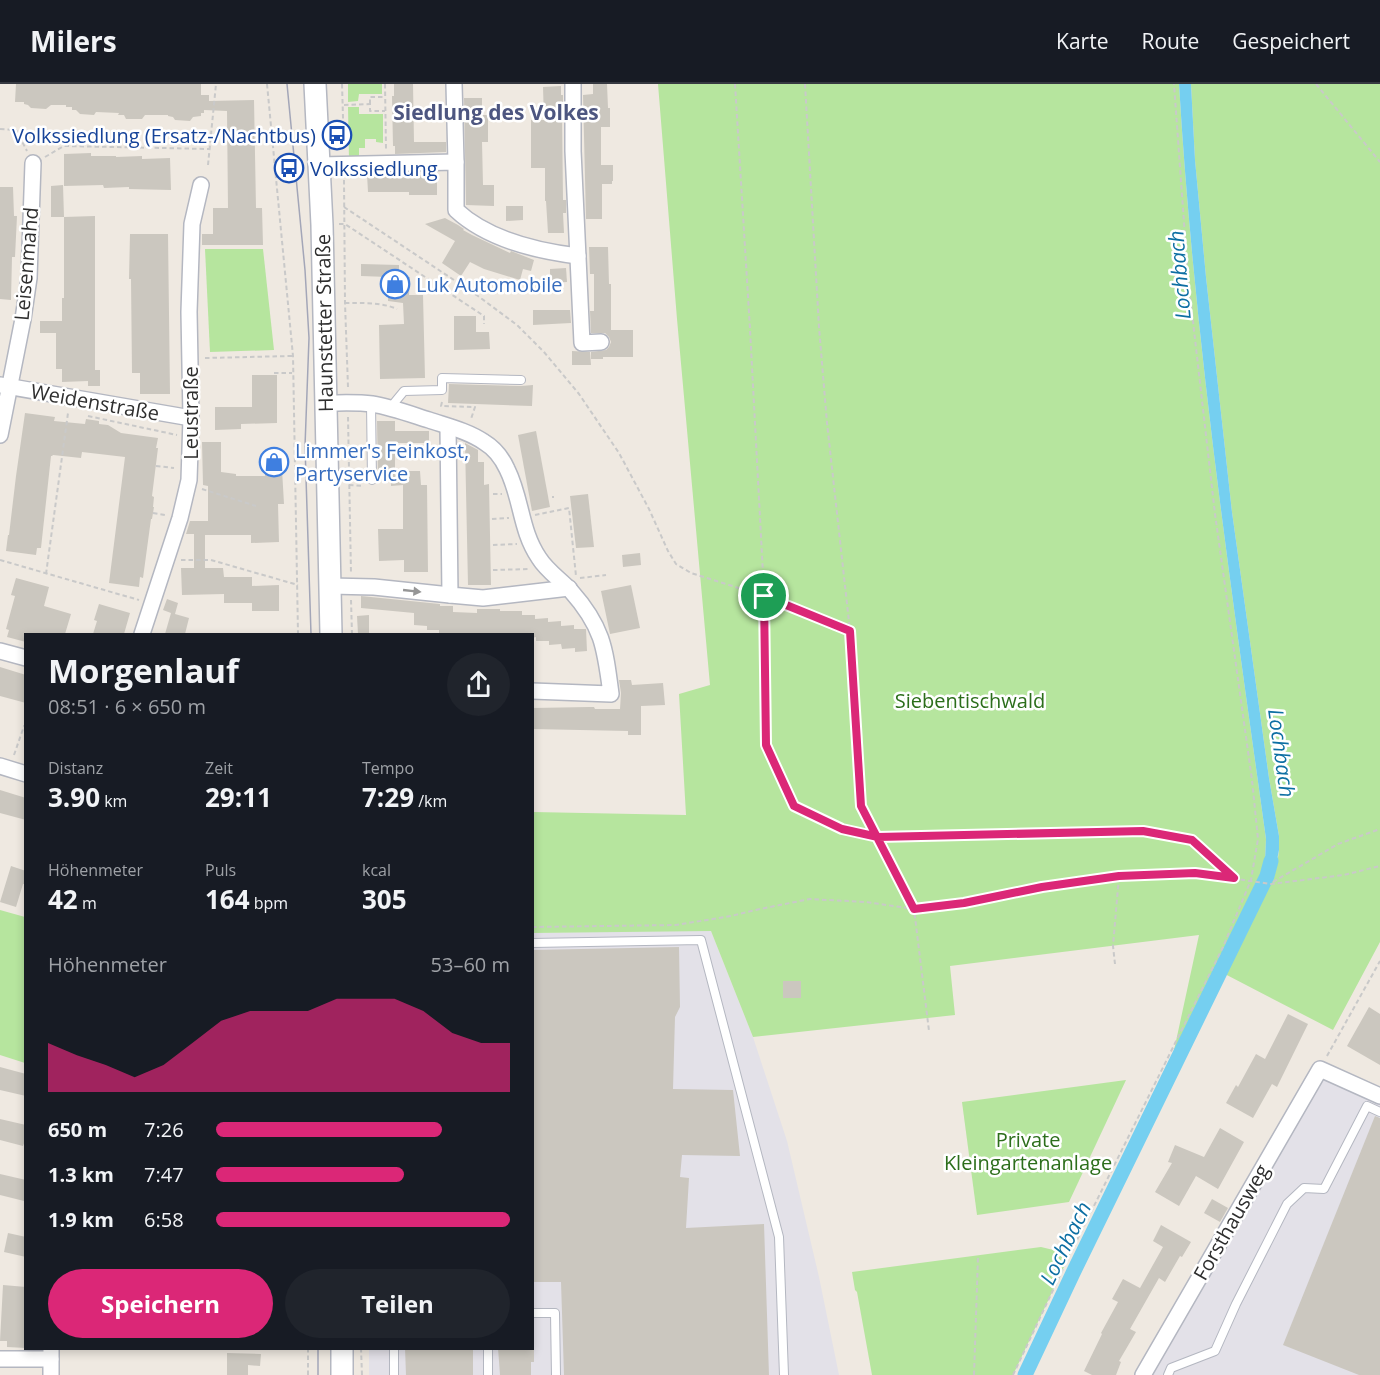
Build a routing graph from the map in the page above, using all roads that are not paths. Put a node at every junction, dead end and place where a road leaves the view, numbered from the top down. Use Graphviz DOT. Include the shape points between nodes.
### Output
graph roads {
  1 [pos="315,84"];
  2 [pos="454,84"];
  3 [pos="573,84"];
  4 [pos="456,162"];
  5 [pos="33,163"];
  6 [pos="319,165"];
  7 [pos="201,185"];
  8 [pos="578,256"];
  9 [pos="601,342"];
  10 [pos="521,380"];
  11 [pos="4,387"];
  12 [pos="326,403"];
  13 [pos="371,404"];
  14 [pos="390,408"];
  15 [pos="191,418"];
  16 [pos="448,426"];
  17 [pos="0,435"];
  18 [pos="372,480"];
  19 [pos="330,586"];
  20 [pos="569,588"];
  21 [pos="450,595"];
  22 [pos="142,633"];
  23 [pos="331,633"];
  24 [pos="0,651"];
  25 [pos="24,657"];
  26 [pos="534,691"];
  27 [pos="4,768"];
  28 [pos="24,773"];
  29 [pos="534,943"];
  30 [pos="1380,1096"];
  31 [pos="1380,1112"];
  32 [pos="534,1313"];
  33 [pos="342,1350"];
  34 [pos="394,1350"];
  35 [pos="488,1350"];
  36 [pos="51,1354"];
  37 [pos="0,1359"];
  38 [pos="51,1375"];
  39 [pos="342,1375"];
  40 [pos="394,1375"];
  41 [pos="488,1375"];
  42 [pos="556,1375"];
  43 [pos="784,1375"];
  44 [pos="1143,1375"];
  45 [pos="1168,1375"];
  1 -- 6 [label="main road, Haunstetter Straße"];
  2 -- 4 [label="street"];
  3 -- 8 [label="street"];
  4 -- 6 [label="street"];
  4 -- 8 [label="street" via="456,210 464,217 520,244"];
  5 -- 11 [label="street, Leisenmahd" via="29,278 23,319"];
  6 -- 12 [label="main road, Haunstetter Straße"];
  7 -- 15 [label="street, Leustraße" via="192,224"];
  8 -- 9 [label="street" via="582,343"];
  10 -- 14 [label="lane" via="442,378 442,390 404,391"];
  11 -- 15 [label="street, Weidenstraße"];
  11 -- 17 [label="street, Leisenmahd"];
  12 -- 13 [label="street"];
  12 -- 19 [label="main road, Haunstetter Straße"];
  13 -- 14 [label="street"];
  13 -- 18 [label="lane"];
  14 -- 16 [label="street"];
  15 -- 22 [label="street, Leustraße" via="189,478 180,518"];
  16 -- 20 [label="street" via="484,442 500,457 516,491 531,544 540,561"];
  16 -- 21 [label="street"];
  19 -- 21 [label="street, one-way"];
  19 -- 23 [label="main road, Haunstetter Straße"];
  20 -- 21 [label="street" via="483,598"];
  20 -- 26 [label="street" via="598,629 611,694"];
  24 -- 25 [label="street"];
  27 -- 28 [label="street"];
  29 -- 43 [label="lane" via="701,940 779,1237"];
  30 -- 44 [label="street, Forsthausweg" via="1320,1069"];
  31 -- 45 [label="lane" via="1367,1106 1323,1189 1304,1188 1287,1204 1215,1351 1171,1368"];
  32 -- 42 [label="lane" via="555,1313"];
  33 -- 39 [label="main road"];
  34 -- 40 [label="lane"];
  35 -- 41 [label="lane"];
  36 -- 37 [label="street"];
  36 -- 38 [label="street"];
}
